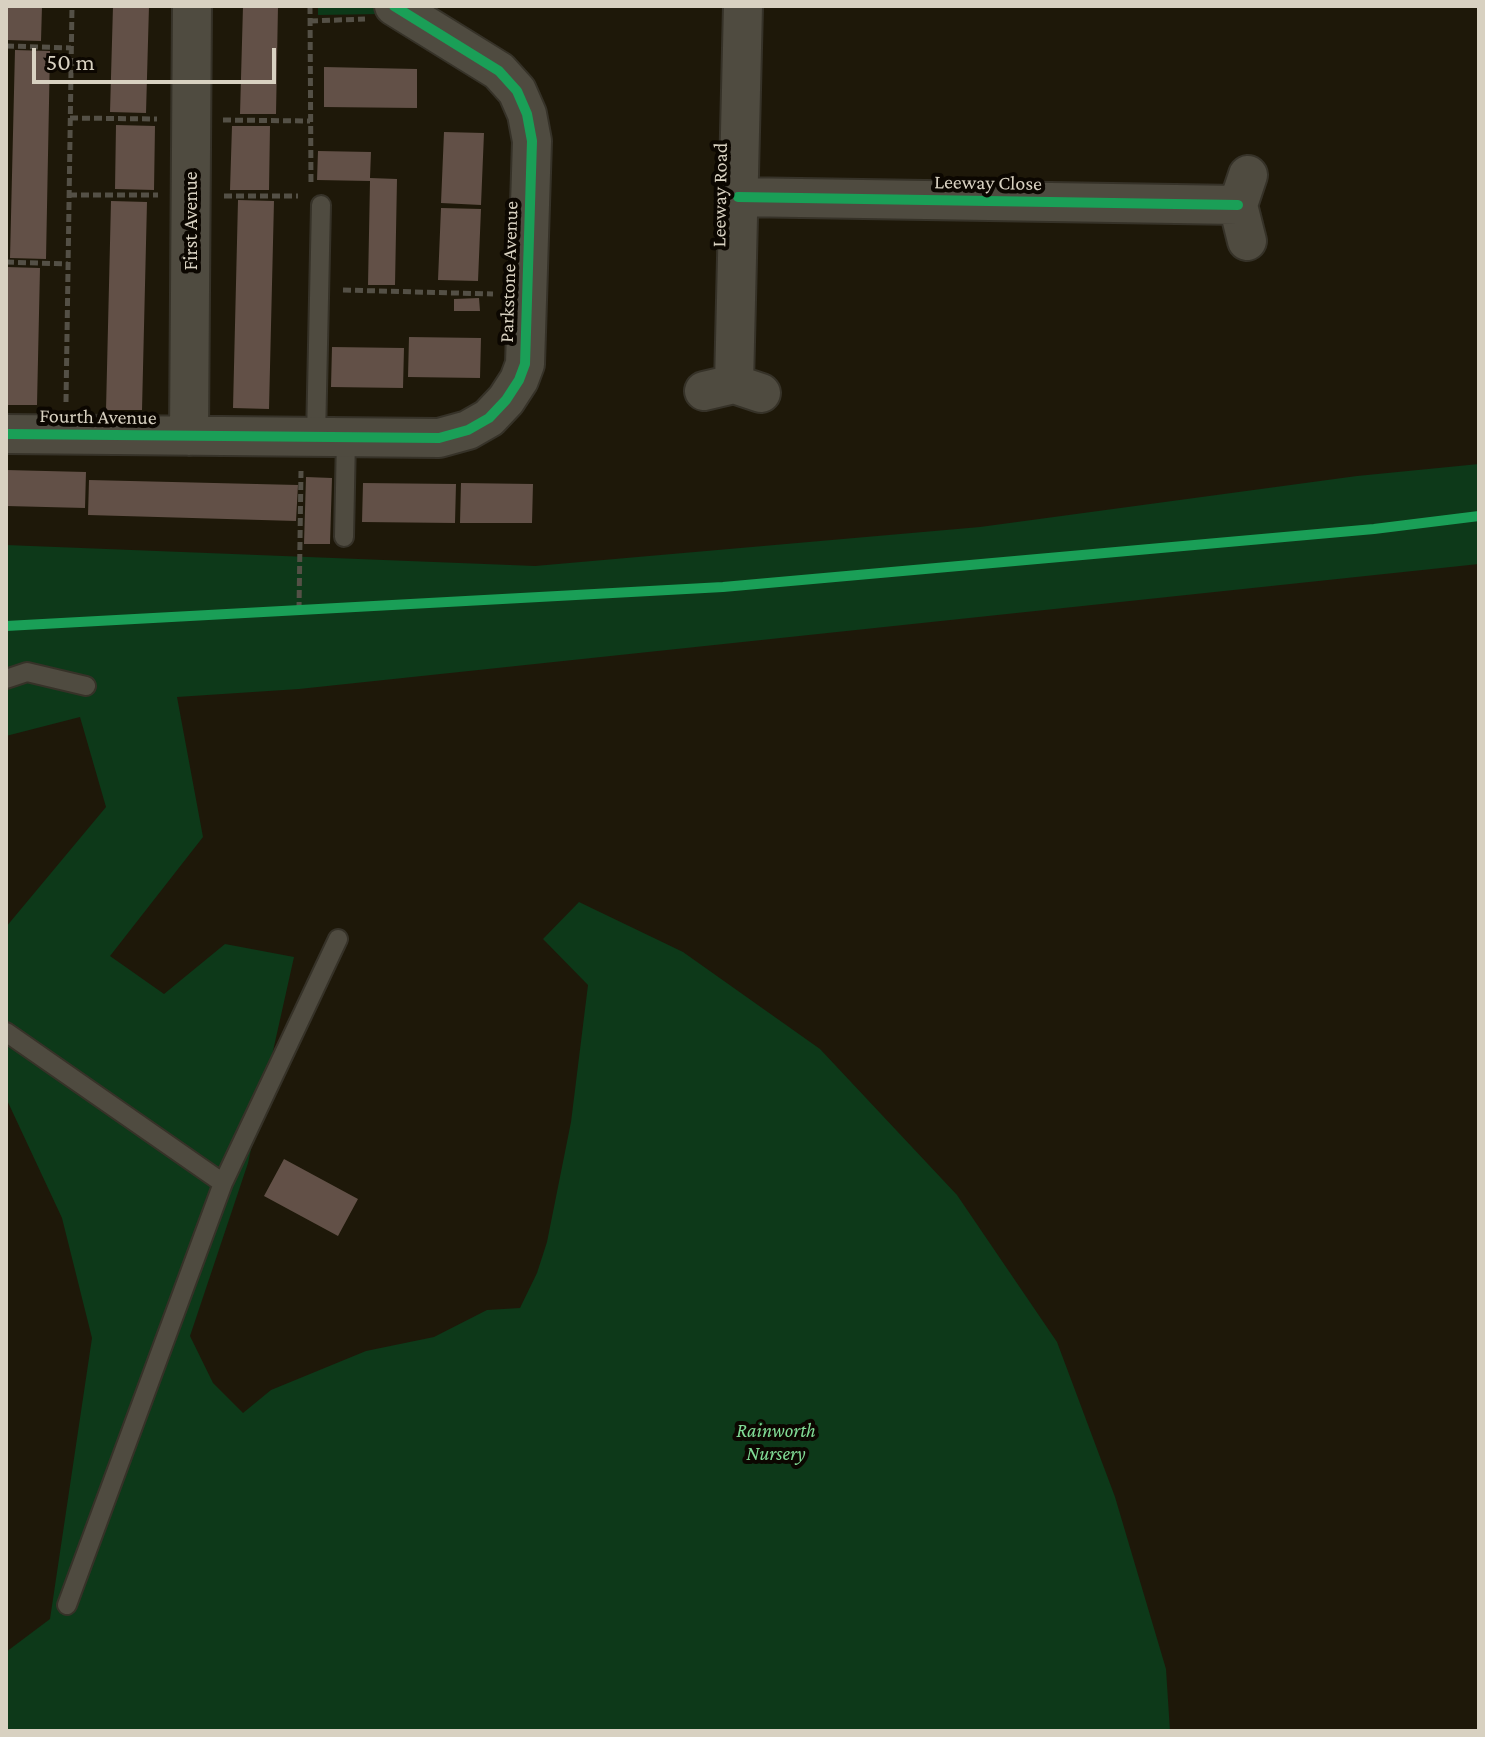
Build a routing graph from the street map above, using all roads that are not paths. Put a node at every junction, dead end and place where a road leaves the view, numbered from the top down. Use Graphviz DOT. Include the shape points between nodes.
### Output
graph roads {
  1 [pos="192,6"];
  2 [pos="394,6"];
  3 [pos="743,6"];
  4 [pos="738,197"];
  5 [pos="321,205"];
  6 [pos="1244,207"];
  7 [pos="733,389"];
  8 [pos="6,434"];
  9 [pos="189,436"];
  10 [pos="321,438"];
  11 [pos="344,537"];
  12 [pos="6,679"];
  13 [pos="86,686"];
  14 [pos="338,939"];
  15 [pos="6,1032"];
  16 [pos="223,1183"];
  17 [pos="67,1605"];
  1 -- 9 [label="street, First Avenue"];
  2 -- 10 [label="street, Parkstone Avenue" via="499,71 517,91 527,114 532,141 525,364 489,418 468,430 439,438"];
  3 -- 4 [label="street, Leeway Road"];
  4 -- 6 [label="street, Leeway Close"];
  4 -- 7 [label="street, Leeway Road"];
  5 -- 10 [label="lane"];
  8 -- 9 [label="street, Fourth Avenue"];
  9 -- 10 [label="street, Parkstone Avenue"];
  10 -- 11 [label="lane"];
  12 -- 13 [label="lane" via="27,672"];
  14 -- 16 [label="lane"];
  15 -- 16 [label="lane"];
  16 -- 17 [label="lane"];
}
